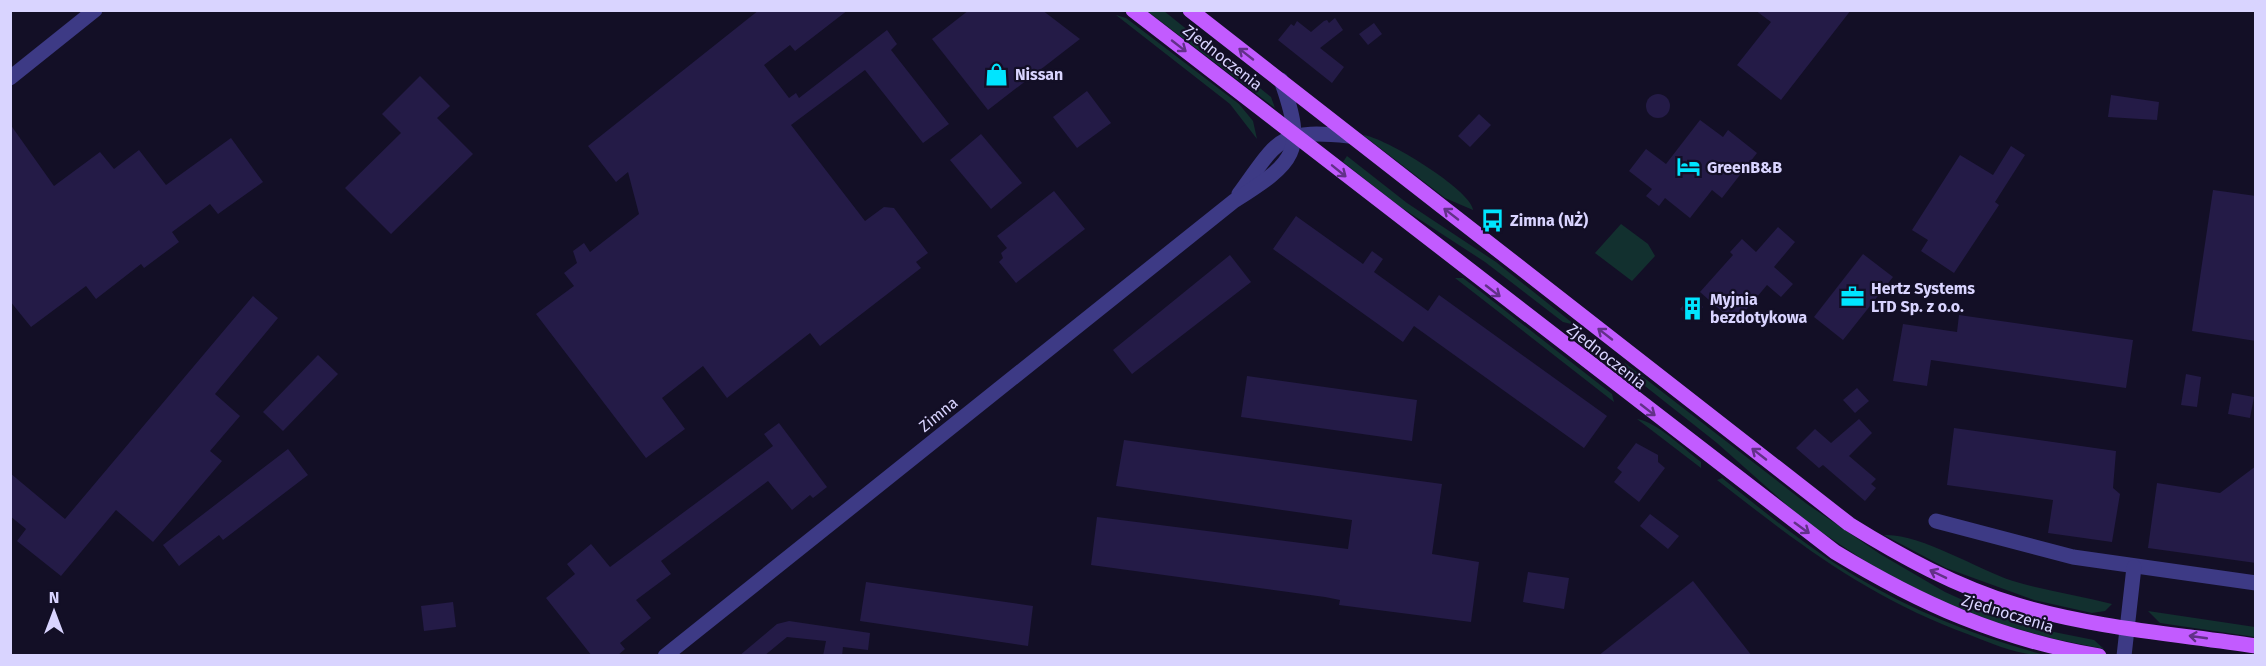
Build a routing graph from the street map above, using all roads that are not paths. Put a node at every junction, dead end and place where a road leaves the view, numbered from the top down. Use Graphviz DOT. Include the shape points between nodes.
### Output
graph roads {
  1 [pos="95,10"];
  2 [pos="1133,10"];
  3 [pos="1190,10"];
  4 [pos="10,78"];
  5 [pos="1281,80"];
  6 [pos="1293,135"];
  7 [pos="1349,136"];
  8 [pos="1936,521"];
  9 [pos="2134,567"];
  10 [pos="2256,584"];
  11 [pos="2121,626"];
  12 [pos="2256,646"];
  13 [pos="665,656"];
  14 [pos="2099,656"];
  15 [pos="2124,656"];
  16 [pos="2129,656"];
  1 -- 4 [label="street"];
  2 -- 6 [label="main road, Zjednoczenia, one-way"];
  5 -- 3 [label="main road, Zjednoczenia, one-way"];
  5 -- 6 [label="street, Zimna" via="1290,107"];
  5 -- 7 [label="main road, Zjednoczenia"];
  6 -- 7 [label="street" via="1315,132"];
  6 -- 13 [label="street, Zimna" via="1293,150 1282,166"];
  6 -- 14 [label="main road, Zjednoczenia, one-way" via="1835,552 1902,591 1960,618 2068,651"];
  11 -- 7 [label="main road, Zjednoczenia, one-way" via="2064,617 1985,594 1897,553 1849,524"];
  8 -- 9 [label="street" via="2062,555"];
  9 -- 10 [label="street"];
  9 -- 11 [label="street"];
  12 -- 11 [label="main road, Zjednoczenia, one-way"];
  11 -- 15 [label="street"];
  11 -- 16 [label="street"];
}
